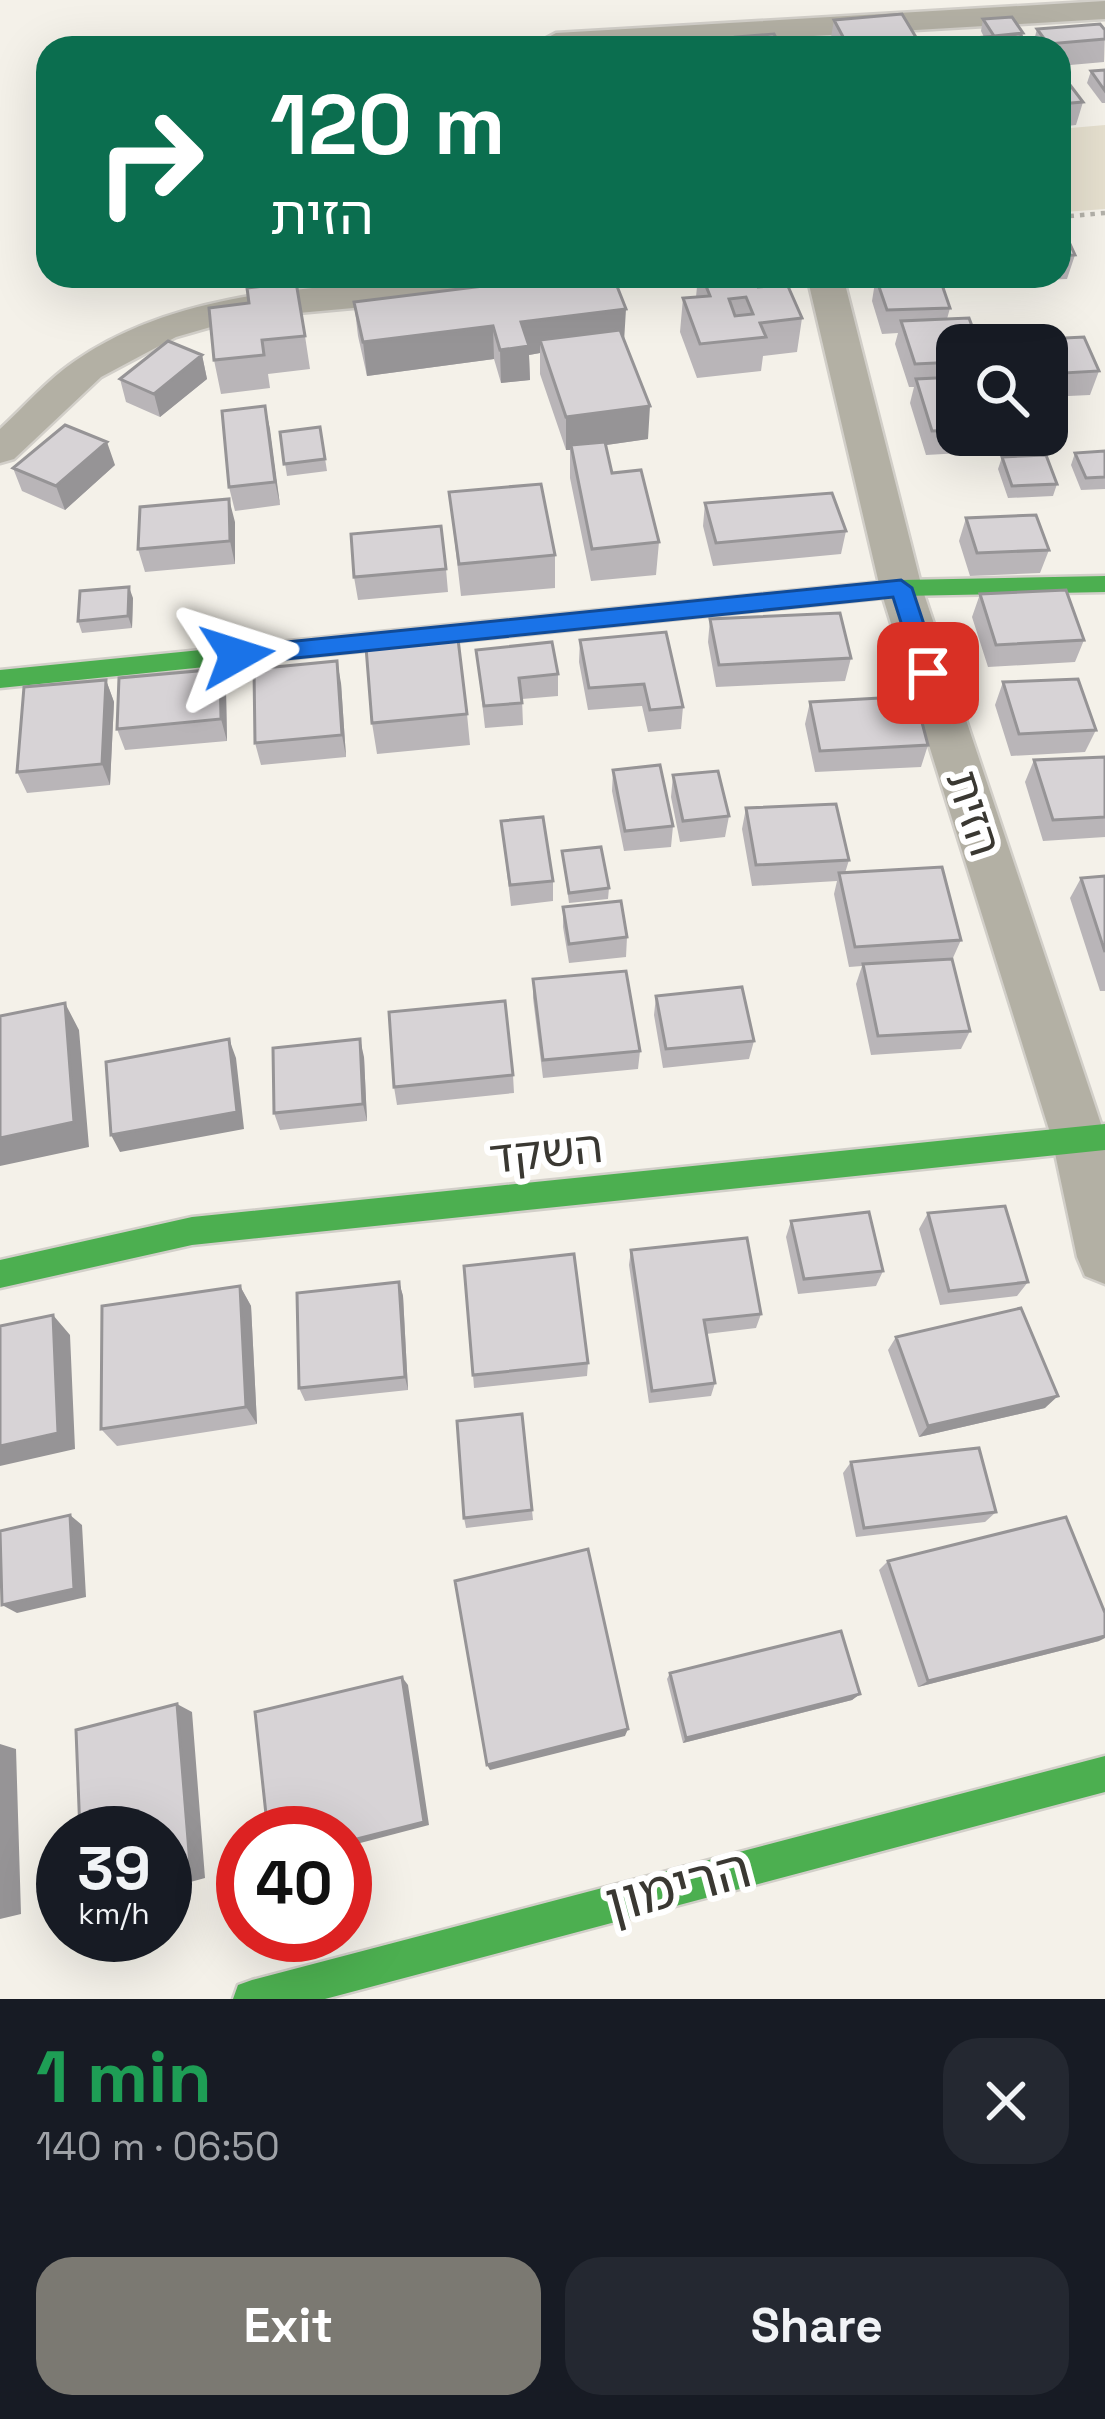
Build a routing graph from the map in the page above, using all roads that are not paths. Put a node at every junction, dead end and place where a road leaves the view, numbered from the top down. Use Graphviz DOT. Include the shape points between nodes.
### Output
graph roads {
  1 [pos="1105,10"];
  2 [pos="659,36"];
  3 [pos="452,288"];
  4 [pos="828,288"];
  5 [pos="0,450"];
  6 [pos="1105,584"];
  7 [pos="901,588"];
  8 [pos="0,679"];
  9 [pos="1092,1138"];
  10 [pos="1105,1257"];
  11 [pos="0,1274"];
  12 [pos="1105,1774"];
  13 [pos="252,1999"];
  1 -- 2 [label="street"];
  3 -- 5 [label="street" via="239,307 163,328 88,369"];
  4 -- 7 [label="street, הזית"];
  6 -- 7 [label="street"];
  7 -- 8 [label="street"];
  7 -- 9 [label="street, הזית"];
  9 -- 10 [label="street"];
  9 -- 11 [label="street, השקד" via="192,1231"];
  12 -- 13 [label="street, הרימון"];
}
